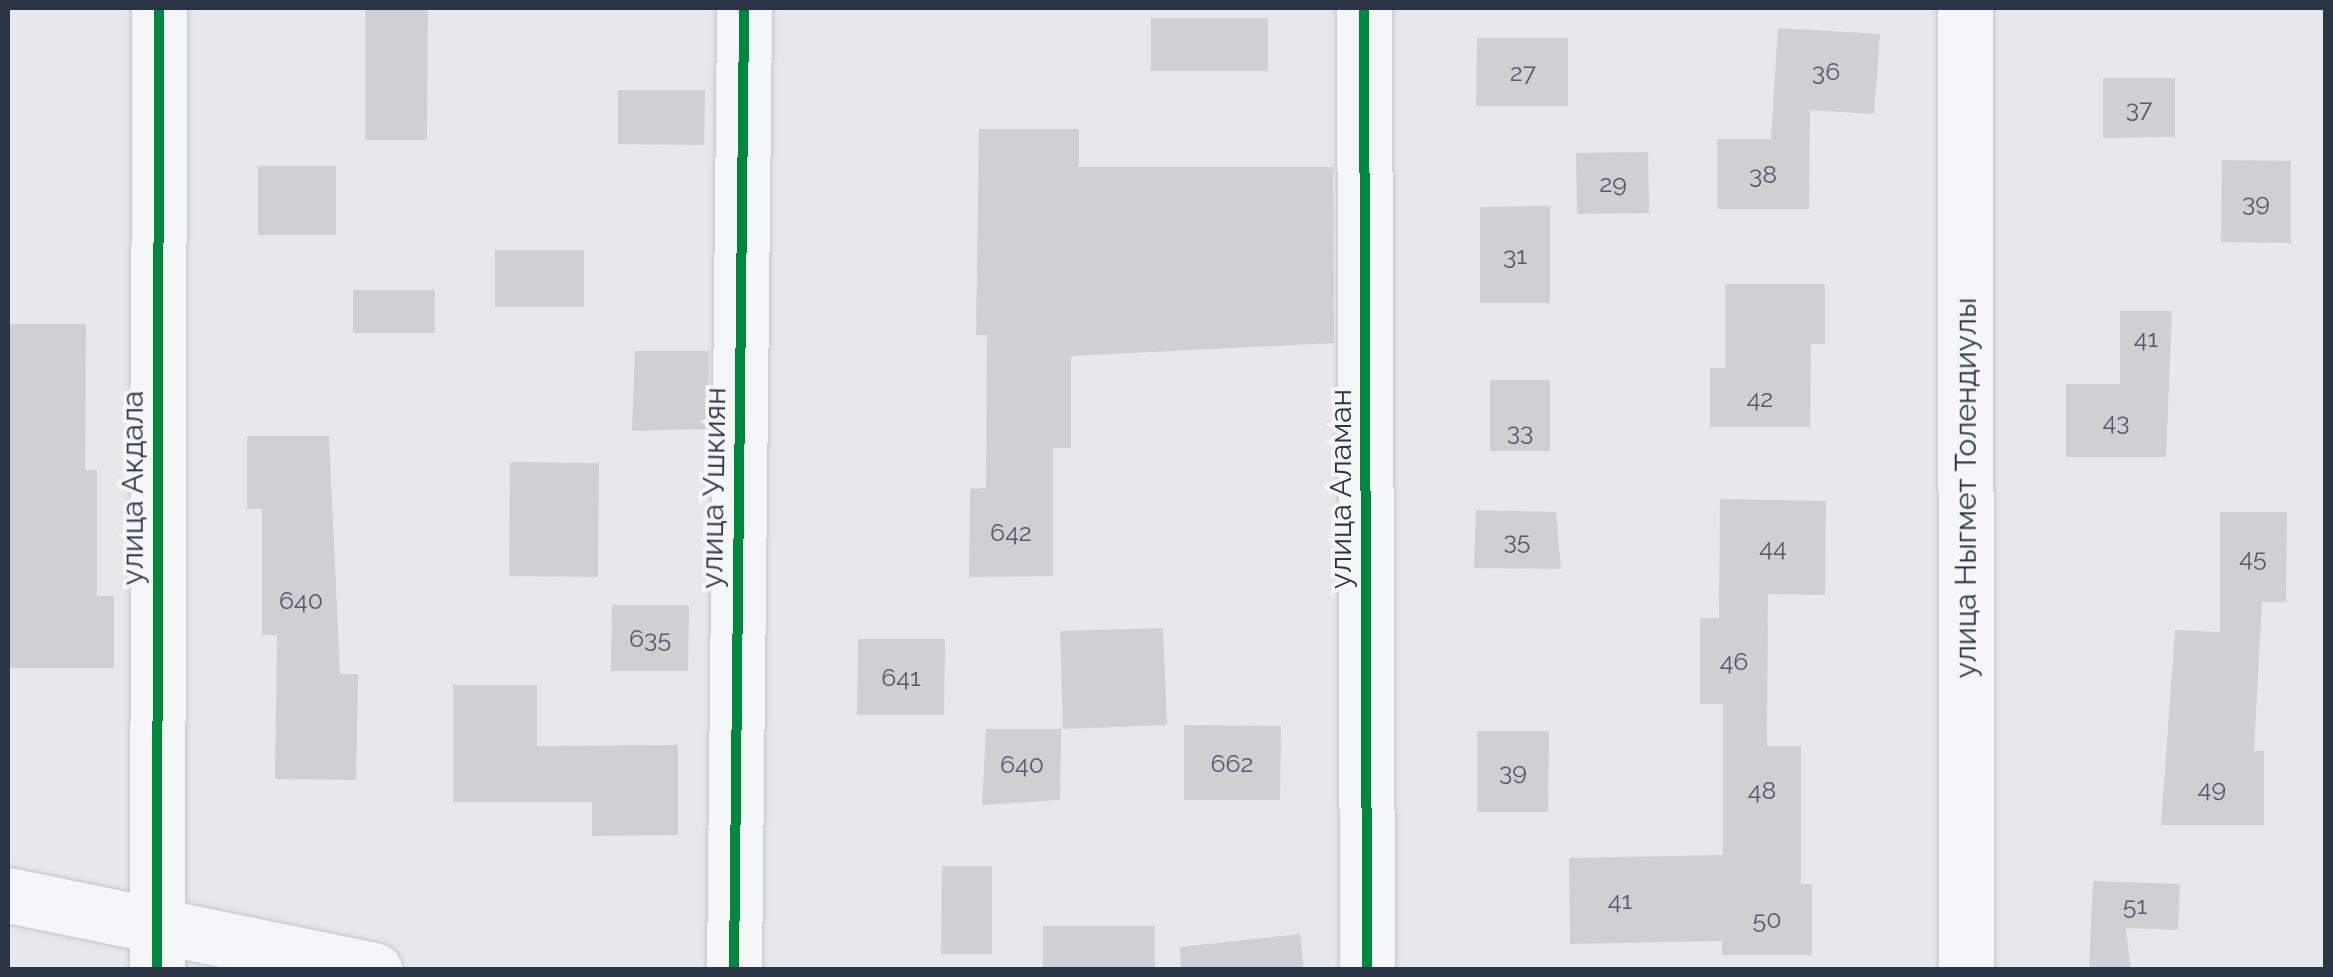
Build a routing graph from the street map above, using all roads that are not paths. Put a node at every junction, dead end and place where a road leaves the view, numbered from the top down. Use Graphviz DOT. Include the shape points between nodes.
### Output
graph roads {
  1 [pos="160,8"];
  2 [pos="744,8"];
  3 [pos="1364,8"];
  4 [pos="1965,8"];
  5 [pos="8,895"];
  6 [pos="157,949"];
  7 [pos="374,970"];
  8 [pos="734,970"];
  9 [pos="1367,970"];
  10 [pos="1966,970"];
  1 -- 6 [label="street, улица Акдала"];
  2 -- 8 [label="street, улица Ушкиян"];
  3 -- 9 [label="street, улица Аламан"];
  4 -- 10 [label="street, улица Ныгмет Толендиулы"];
  5 -- 6 [label="street"];
  6 -- 7 [label="street"];
}
